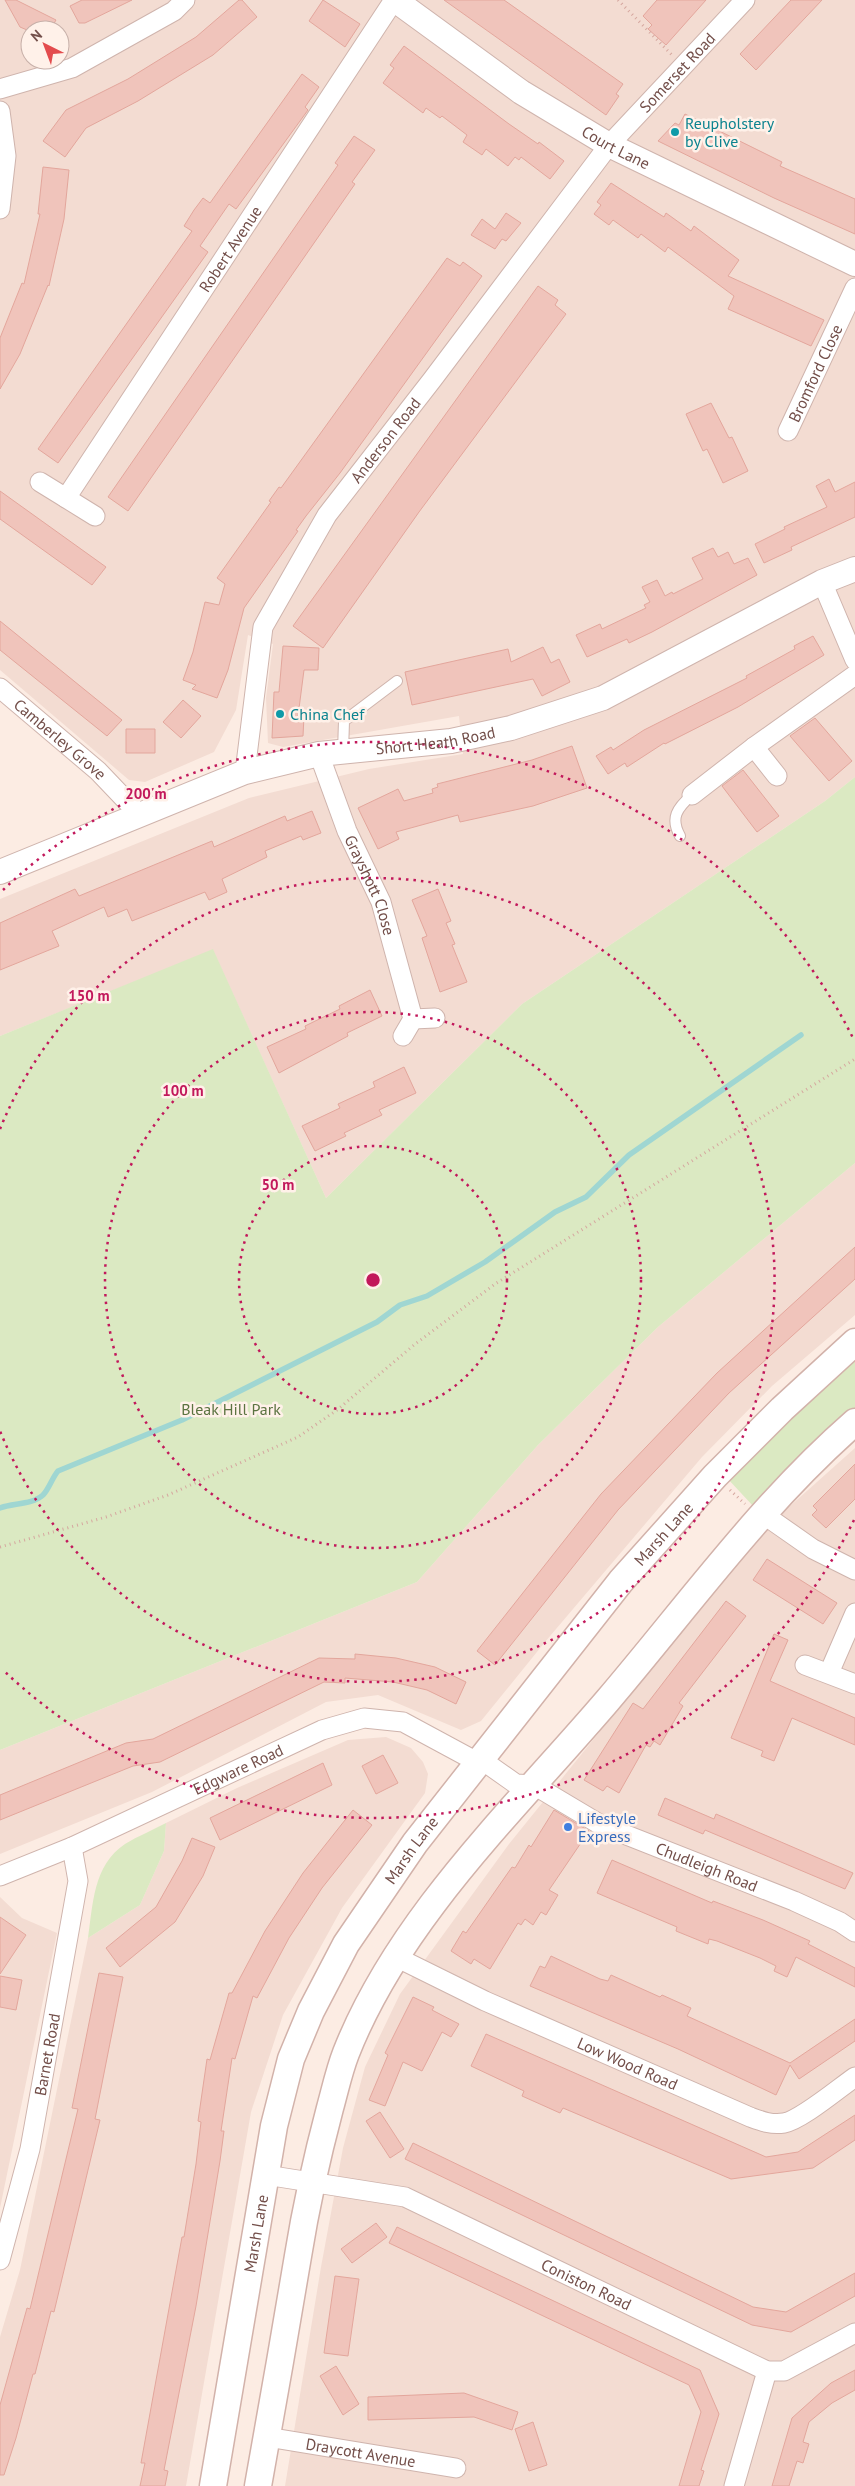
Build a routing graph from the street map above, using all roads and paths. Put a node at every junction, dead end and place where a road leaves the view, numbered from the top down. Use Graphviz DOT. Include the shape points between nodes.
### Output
graph roads {
  1 [pos="185,0"];
  2 [pos="395,0"];
  3 [pos="618,0"];
  4 [pos="745,0"];
  5 [pos="683,66"];
  6 [pos="0,90"];
  7 [pos="0,111"];
  8 [pos="609,145"];
  9 [pos="0,209"];
  10 [pos="855,264"];
  11 [pos="855,288"];
  12 [pos="788,431"];
  13 [pos="40,482"];
  14 [pos="66,498"];
  15 [pos="95,516"];
  16 [pos="855,569"];
  17 [pos="822,582"];
  18 [pos="855,660"];
  19 [pos="855,675"];
  20 [pos="397,681"];
  21 [pos="0,688"];
  22 [pos="754,747"];
  23 [pos="343,752"];
  24 [pos="319,754"];
  25 [pos="245,772"];
  26 [pos="778,776"];
  27 [pos="692,795"];
  28 [pos="140,814"];
  29 [pos="680,836"];
  30 [pos="0,872"];
  31 [pos="413,1018"];
  32 [pos="434,1018"];
  33 [pos="403,1036"];
  34 [pos="855,1059"];
  35 [pos="855,1342"];
  36 [pos="855,1422"];
  37 [pos="715,1476"];
  38 [pos="763,1514"];
  39 [pos="0,1547"];
  40 [pos="855,1570"];
  41 [pos="855,1613"];
  42 [pos="805,1665"];
  43 [pos="829,1673"];
  44 [pos="855,1684"];
  45 [pos="480,1763"];
  46 [pos="534,1785"];
  47 [pos="72,1847"];
  48 [pos="0,1876"];
  49 [pos="855,1932"];
  50 [pos="396,1957"];
  51 [pos="855,2077"];
  52 [pos="266,2175"];
  53 [pos="311,2182"];
  54 [pos="0,2260"];
  55 [pos="855,2333"];
  56 [pos="767,2370"];
  57 [pos="267,2437"];
  58 [pos="456,2468"];
  59 [pos="213,2486"];
  60 [pos="258,2486"];
  61 [pos="734,2486"];
  1 -- 6 [label="street" via="174,11 72,68"];
  2 -- 8 [label="street, Court Lane" via="521,92"];
  2 -- 14 [label="street, Robert Avenue"];
  3 -- 5 [label="path"];
  4 -- 5 [label="street, Somerset Road"];
  5 -- 8 [label="street, Somerset Road"];
  7 -- 9 [label="street" via="6,156"];
  8 -- 10 [label="street, Court Lane"];
  8 -- 25 [label="street, Anderson Road" via="327,515 263,627"];
  11 -- 12 [label="street, Bromford Close"];
  13 -- 14 [label="street"];
  14 -- 15 [label="street"];
  16 -- 17 [label="street, Short Heath Road"];
  17 -- 18 [label="street"];
  17 -- 23 [label="street, Short Heath Road" via="603,698 511,728 451,741"];
  19 -- 22 [label="street"];
  20 -- 23 [label="lane" via="344,721"];
  21 -- 28 [label="street, Camberley Grove" via="98,771"];
  22 -- 26 [label="street"];
  22 -- 27 [label="street"];
  23 -- 24 [label="street, Short Heath Road"];
  24 -- 25 [label="street, Short Heath Road"];
  24 -- 31 [label="street, Grayshott Close" via="347,831 381,902"];
  25 -- 28 [label="street, Short Heath Road"];
  27 -- 29 [label="lane" via="676,812 675,828"];
  28 -- 30 [label="street, Short Heath Road"];
  31 -- 32 [label="street"];
  31 -- 33 [label="street"];
  34 -- 39 [label="path" via="495,1284 414,1345 337,1410 298,1437 168,1495 106,1517"];
  35 -- 37 [label="main road, Marsh Lane"];
  36 -- 38 [label="main road" via="826,1447"];
  37 -- 38 [label="path" via="754,1513"];
  37 -- 45 [label="main road, Marsh Lane" via="621,1581"];
  38 -- 40 [label="street" via="814,1549"];
  38 -- 46 [label="main road"];
  41 -- 43 [label="street"];
  42 -- 43 [label="street"];
  43 -- 44 [label="street"];
  45 -- 46 [label="street, Edgware Road" via="489,1765 516,1784"];
  45 -- 47 [label="street, Edgware Road" via="403,1722 364,1718 322,1730"];
  45 -- 52 [label="main road, Marsh Lane" via="415,1843 346,1944 311,2011 292,2059 274,2126"];
  46 -- 49 [label="street, Chudleigh Road" via="601,1825 794,1901"];
  46 -- 50 [label="main road" via="466,1864"];
  47 -- 48 [label="street, Edgware Road"];
  47 -- 54 [label="street, Barnet Road" via="78,1880 30,2149"];
  50 -- 51 [label="street, Low Wood Road" via="485,2001 769,2124 785,2123 801,2115"];
  50 -- 53 [label="main road" via="366,2009 345,2056"];
  52 -- 53 [label="street, Coniston Road"];
  52 -- 59 [label="main road, Marsh Lane"];
  53 -- 56 [label="street, Coniston Road" via="405,2197"];
  53 -- 57 [label="main road"];
  55 -- 56 [label="street" via="784,2371"];
  56 -- 61 [label="street"];
  57 -- 58 [label="street, Draycott Avenue"];
  57 -- 60 [label="main road"];
}
